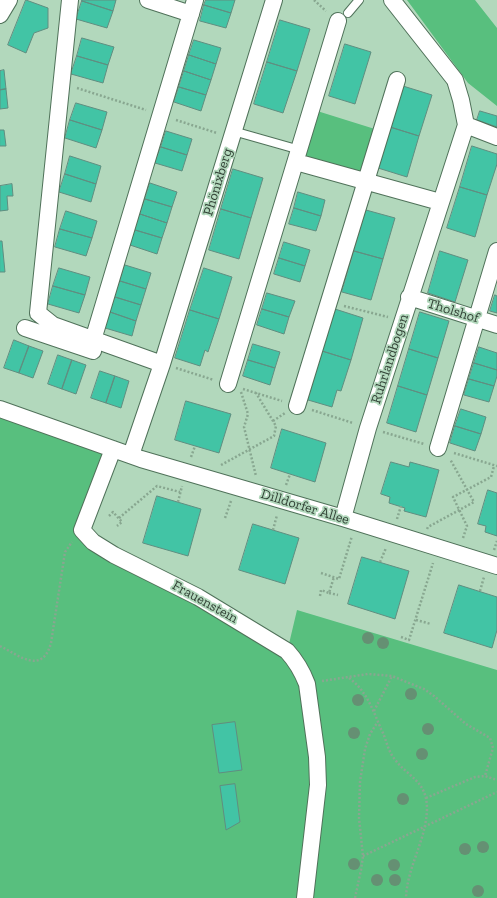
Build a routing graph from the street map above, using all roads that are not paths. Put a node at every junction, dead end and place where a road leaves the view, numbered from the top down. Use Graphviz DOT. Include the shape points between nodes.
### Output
graph roads {
  1 [pos="10,0"];
  2 [pos="70,0"];
  3 [pos="148,0"];
  4 [pos="274,0"];
  5 [pos="359,0"];
  6 [pos="392,0"];
  7 [pos="193,7"];
  8 [pos="0,15"];
  9 [pos="343,17"];
  10 [pos="397,80"];
  11 [pos="466,125"];
  12 [pos="233,131"];
  13 [pos="497,137"];
  14 [pos="298,156"];
  15 [pos="366,182"];
  16 [pos="440,202"];
  17 [pos="497,251"];
  18 [pos="409,298"];
  19 [pos="477,319"];
  20 [pos="497,325"];
  21 [pos="25,328"];
  22 [pos="93,340"];
  23 [pos="161,369"];
  24 [pos="228,384"];
  25 [pos="297,406"];
  26 [pos="0,409"];
  27 [pos="113,449"];
  28 [pos="442,449"];
  29 [pos="131,455"];
  30 [pos="349,520"];
  31 [pos="497,566"];
  32 [pos="305,898"];
  1 -- 8 [label="street"];
  2 -- 22 [label="street" via="38,313 53,325"];
  3 -- 7 [label="street"];
  4 -- 12 [label="street, Phönixberg"];
  5 -- 9 [label="lane"];
  6 -- 11 [label="street, Ruhrlandbogen" via="455,80"];
  7 -- 22 [label="street"];
  9 -- 14 [label="street"];
  10 -- 15 [label="street"];
  11 -- 13 [label="street"];
  11 -- 16 [label="street, Ruhrlandbogen"];
  12 -- 14 [label="lane"];
  12 -- 23 [label="street, Phönixberg"];
  14 -- 15 [label="street"];
  14 -- 24 [label="street"];
  15 -- 16 [label="street"];
  15 -- 25 [label="street"];
  16 -- 18 [label="street, Ruhrlandbogen"];
  17 -- 19 [label="street"];
  18 -- 19 [label="street, Tholshof"];
  18 -- 30 [label="street, Ruhrlandbogen" via="368,428"];
  19 -- 20 [label="street, Tholshof"];
  19 -- 28 [label="street"];
  21 -- 23 [label="street"];
  22 -- 23 [label="street"];
  23 -- 29 [label="street, Phönixberg"];
  26 -- 27 [label="street"];
  27 -- 29 [label="street, Dilldorfer Allee"];
  27 -- 32 [label="street, Frauenstein" via="82,530 93,542 198,597 287,651 298,663 307,684 317,757 318,785"];
  29 -- 30 [label="street, Dilldorfer Allee"];
  30 -- 31 [label="street, Dilldorfer Allee"];
}
